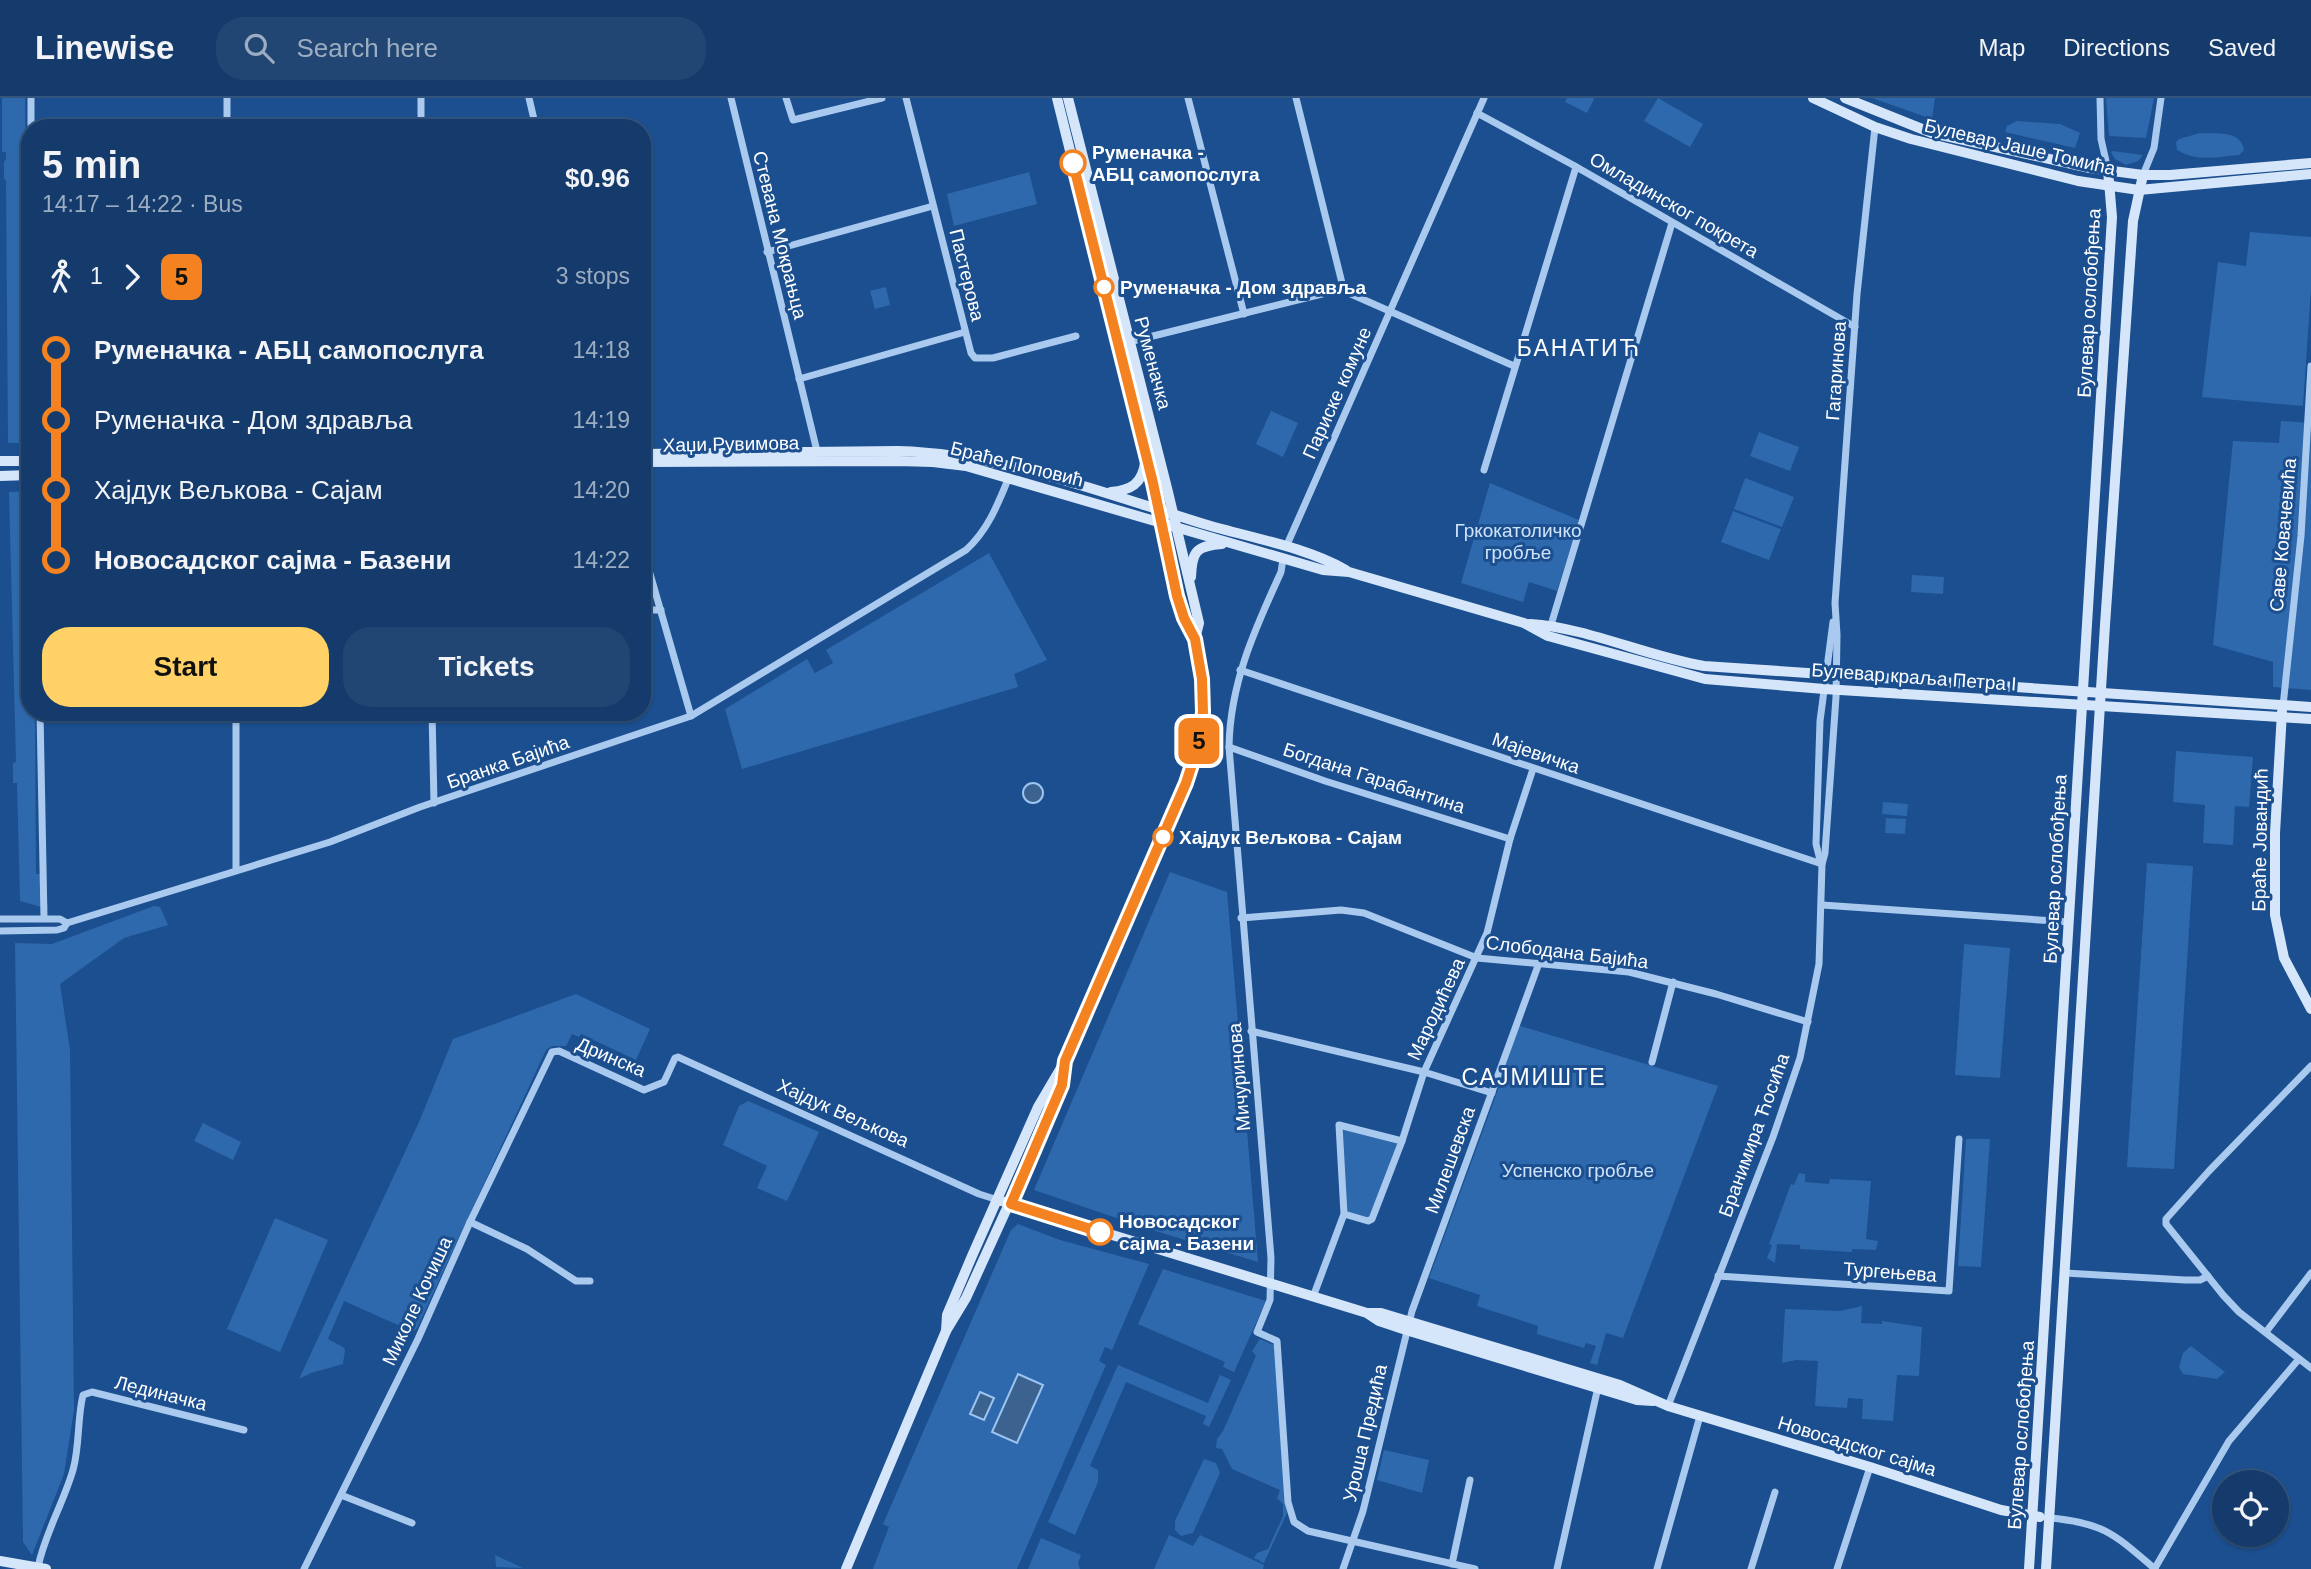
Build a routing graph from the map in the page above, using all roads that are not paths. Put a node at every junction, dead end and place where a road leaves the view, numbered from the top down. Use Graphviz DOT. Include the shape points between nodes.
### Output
graph roads {
  1 [pos="31,98"];
  2 [pos="227,98"];
  3 [pos="421,98"];
  4 [pos="529,98"];
  5 [pos="731,98"];
  6 [pos="786,98"];
  7 [pos="881,98"];
  8 [pos="906,98"];
  9 [pos="1057,98"];
  10 [pos="1068,98"];
  11 [pos="1188,98"];
  12 [pos="1296,98"];
  13 [pos="1483,98"];
  14 [pos="1813,98"];
  15 [pos="1844,98"];
  16 [pos="2100,98"];
  17 [pos="2161,98"];
  18 [pos="1477,113"];
  19 [pos="32,119"];
  20 [pos="227,119"];
  21 [pos="421,119"];
  22 [pos="534,119"];
  23 [pos="1875,127"];
  24 [pos="2311,163"];
  25 [pos="1576,167"];
  26 [pos="2108,170"];
  27 [pos="2311,174"];
  28 [pos="2143,175"];
  29 [pos="2110,187"];
  30 [pos="2139,190"];
  31 [pos="933,206"];
  32 [pos="1672,223"];
  33 [pos="767,252"];
  34 [pos="1344,291"];
  35 [pos="1390,311"];
  36 [pos="1244,314"];
  37 [pos="1854,327"];
  38 [pos="965,332"];
  39 [pos="1076,336"];
  40 [pos="1129,342"];
  41 [pos="1514,366"];
  42 [pos="2311,366"];
  43 [pos="799,379"];
  44 [pos="2310,412"];
  45 [pos="651,454"];
  46 [pos="819,456"];
  47 [pos="0,461"];
  48 [pos="21,461"];
  49 [pos="1145,461"];
  50 [pos="651,462"];
  51 [pos="1484,470"];
  52 [pos="21,475"];
  53 [pos="0,476"];
  54 [pos="1009,477"];
  55 [pos="1107,493"];
  56 [pos="1158,509"];
  57 [pos="1173,514"];
  58 [pos="1160,523"];
  59 [pos="1176,528"];
  60 [pos="1230,544"];
  61 [pos="1286,547"];
  62 [pos="1283,559"];
  63 [pos="1349,572"];
  64 [pos="651,576"];
  65 [pos="1191,590"];
  66 [pos="651,610"];
  67 [pos="661,610"];
  68 [pos="1524,623"];
  69 [pos="1551,625"];
  70 [pos="1195,639"];
  71 [pos="1240,670"];
  72 [pos="1831,675"];
  73 [pos="1830,689"];
  74 [pos="2083,692"];
  75 [pos="2102,693"];
  76 [pos="2082,705"];
  77 [pos="2102,706"];
  78 [pos="2311,707"];
  79 [pos="2282,712"];
  80 [pos="691,716"];
  81 [pos="2311,719"];
  82 [pos="40,721"];
  83 [pos="236,721"];
  84 [pos="432,721"];
  85 [pos="1229,747"];
  86 [pos="1533,769"];
  87 [pos="434,803"];
  88 [pos="1510,839"];
  89 [pos="1822,864"];
  90 [pos="236,869"];
  91 [pos="1822,905"];
  92 [pos="44,918"];
  93 [pos="1241,918"];
  94 [pos="0,919"];
  95 [pos="2069,922"];
  96 [pos="67,923"];
  97 [pos="0,931"];
  98 [pos="1477,958"];
  99 [pos="1539,963"];
  100 [pos="1673,982"];
  101 [pos="2311,1009"];
  102 [pos="1808,1022"];
  103 [pos="1251,1031"];
  104 [pos="559,1051"];
  105 [pos="676,1058"];
  106 [pos="1065,1061"];
  107 [pos="1652,1062"];
  108 [pos="2311,1066"];
  109 [pos="1424,1072"];
  110 [pos="1492,1093"];
  111 [pos="1959,1139"];
  112 [pos="1400,1140"];
  113 [pos="998,1200"];
  114 [pos="1011,1204"];
  115 [pos="1344,1213"];
  116 [pos="470,1223"];
  117 [pos="2065,1273"];
  118 [pos="2311,1273"];
  119 [pos="1718,1276"];
  120 [pos="2208,1276"];
  121 [pos="590,1281"];
  122 [pos="1270,1284"];
  123 [pos="1313,1297"];
  124 [pos="1407,1325"];
  125 [pos="946,1331"];
  126 [pos="2266,1332"];
  127 [pos="2299,1359"];
  128 [pos="2311,1368"];
  129 [pos="1598,1384"];
  130 [pos="1668,1406"];
  131 [pos="1700,1416"];
  132 [pos="244,1430"];
  133 [pos="1870,1467"];
  134 [pos="1470,1480"];
  135 [pos="1774,1492"];
  136 [pos="341,1495"];
  137 [pos="2033,1517"];
  138 [pos="2050,1518"];
  139 [pos="412,1523"];
  140 [pos="1353,1542"];
  141 [pos="0,1561"];
  142 [pos="1452,1564"];
  143 [pos="42,1568"];
  144 [pos="304,1569"];
  145 [pos="846,1569"];
  146 [pos="1343,1569"];
  147 [pos="1475,1569"];
  148 [pos="1557,1569"];
  149 [pos="1657,1569"];
  150 [pos="1751,1569"];
  151 [pos="1837,1569"];
  152 [pos="2029,1569"];
  153 [pos="2046,1569"];
  154 [pos="2155,1569"];
  1 -- 19 [label="street"];
  2 -- 20 [label="street"];
  3 -- 21 [label="street"];
  4 -- 22 [label="street"];
  5 -- 33 [label="street, Стевана Мокрањца"];
  6 -- 7 [label="street" via="793,120"];
  8 -- 31 [label="street, Пастерова"];
  9 -- 49 [label="street, Руменачка"];
  10 -- 40 [label="street, Руменачка"];
  11 -- 36 [label="street"];
  12 -- 34 [label="street"];
  13 -- 18 [label="street, Париске комуне"];
  14 -- 23 [label="street, Булевар Јаше Томића"];
  15 -- 26 [label="street, Булевар Јаше Томића" via="1932,133"];
  16 -- 26 [label="street"];
  17 -- 28 [label="street" via="2154,148"];
  18 -- 25 [label="street, Омладинског покрета"];
  18 -- 35 [label="street, Париске комуне"];
  23 -- 29 [label="street, Булевар Јаше Томића" via="2013,166"];
  23 -- 37 [label="street, Гагаринова"];
  24 -- 28 [label="street, Булевар Јаше Томића"];
  25 -- 32 [label="street, Омладинског покрета"];
  25 -- 41 [label="street"];
  26 -- 28 [label="street, Булевар Јаше Томића"];
  26 -- 29 [label="street, Булевар ослобођења"];
  27 -- 30 [label="street, Булевар Јаше Томића"];
  28 -- 30 [label="street, Булевар ослобођења"];
  29 -- 30 [label="street, Булевар Јаше Томића"];
  29 -- 74 [label="street, Булевар ослобођења" via="2112,217"];
  30 -- 75 [label="street, Булевар ослобођења"];
  31 -- 33 [label="street"];
  31 -- 38 [label="street, Пастерова"];
  32 -- 37 [label="street, Омладинског покрета"];
  32 -- 69 [label="street"];
  33 -- 43 [label="street, Стевана Мокрањца"];
  34 -- 35 [label="street"];
  34 -- 36 [label="street"];
  35 -- 41 [label="street"];
  35 -- 61 [label="street, Париске комуне"];
  36 -- 40 [label="street"];
  37 -- 72 [label="street, Гагаринова"];
  38 -- 39 [label="street, Пастерова" via="971,353 983,359"];
  38 -- 43 [label="street"];
  40 -- 57 [label="street, Руменачка"];
  41 -- 51 [label="street"];
  42 -- 44 [label="street, Саве Ковачевића"];
  43 -- 46 [label="street, Стевана Мокрањца"];
  44 -- 79 [label="street, Саве Ковачевића"];
  45 -- 46 [label="street, Хаџи Рувимова"];
  46 -- 50 [label="street, Хаџи Рувимова"];
  46 -- 54 [label="street, Браће Поповић" via="933,461"];
  46 -- 55 [label="street, Браће Поповић" via="933,452 1041,473"];
  47 -- 48 [label="street"];
  49 -- 55 [label="street" via="1136,486"];
  49 -- 56 [label="street, Руменачка"];
  52 -- 53 [label="street"];
  54 -- 58 [label="street, Браће Поповић"];
  54 -- 80 [label="street, Бранка Бајића" via="993,516 966,551"];
  55 -- 56 [label="street, Браће Поповић"];
  56 -- 57 [label="street, Булевар краља Петра I"];
  56 -- 58 [label="street"];
  57 -- 59 [label="street"];
  57 -- 61 [label="street, Булевар краља Петра I"];
  58 -- 59 [label="street, Булевар краља Петра I"];
  58 -- 70 [label="street" via="1184,618"];
  59 -- 60 [label="street, Булевар краља Петра I"];
  59 -- 65 [label="street"];
  60 -- 62 [label="street, Булевар краља Петра I"];
  60 -- 65 [label="street" via="1197,550"];
  61 -- 63 [label="street, Булевар краља Петра I" via="1325,558"];
  62 -- 63 [label="street, Булевар краља Петра I"];
  62 -- 71 [label="street, Мичуринова"];
  63 -- 68 [label="street, Булевар краља Петра I"];
  64 -- 67 [label="street"];
  65 -- 70 [label="street" via="1199,623"];
  66 -- 67 [label="street"];
  67 -- 80 [label="street"];
  68 -- 69 [label="street, Булевар краља Петра I"];
  68 -- 73 [label="street, Булевар краља Петра I" via="1548,636 1693,677"];
  69 -- 72 [label="street, Булевар краља Петра I" via="1682,662"];
  70 -- 106 [label="street" via="1203,694 1195,756"];
  71 -- 85 [label="street, Мичуринова" via="1230,715"];
  71 -- 86 [label="street, Мајевичка"];
  72 -- 73 [label="street, Гагаринова"];
  72 -- 73 [label="street, Гагаринова"];
  72 -- 74 [label="street, Булевар краља Петра I"];
  73 -- 76 [label="street, Булевар краља Петра I"];
  73 -- 89 [label="street, Бранимира Ћосића"];
  73 -- 89 [label="street, Бранимира Ћосића" via="1820,721 1816,844"];
  74 -- 75 [label="street, Булевар краља Петра I"];
  74 -- 76 [label="street, Булевар ослобођења"];
  75 -- 77 [label="street, Булевар ослобођења"];
  75 -- 79 [label="street, Булевар краља Петра I"];
  76 -- 77 [label="street, Булевар краља Петра I"];
  76 -- 95 [label="street, Булевар ослобођења"];
  77 -- 79 [label="street, Булевар краља Петра I"];
  77 -- 117 [label="street, Булевар ослобођења"];
  78 -- 79 [label="street, Булевар краља Петра I"];
  79 -- 81 [label="street, Булевар краља Петра I"];
  79 -- 101 [label="street, Браће Јовандић" via="2274,841 2275,915 2284,958"];
  80 -- 87 [label="street, Бранка Бајића"];
  82 -- 92 [label="street"];
  83 -- 90 [label="street"];
  84 -- 87 [label="street"];
  85 -- 88 [label="street, Богдана Гарабантина"];
  85 -- 93 [label="street, Мичуринова"];
  86 -- 88 [label="street, Мародићева"];
  86 -- 89 [label="street, Мајевичка"];
  87 -- 90 [label="street, Бранка Бајића" via="330,842"];
  88 -- 98 [label="street, Мародићева"];
  89 -- 91 [label="street, Бранимира Ћосића"];
  90 -- 96 [label="street, Бранка Бајића"];
  91 -- 95 [label="street"];
  91 -- 102 [label="street, Бранимира Ћосића" via="1819,964"];
  92 -- 94 [label="street, Бранка Бајића"];
  92 -- 96 [label="street, Бранка Бајића"];
  93 -- 98 [label="street, Слободана Бајића" via="1341,909 1364,913"];
  93 -- 103 [label="street, Мичуринова"];
  95 -- 137 [label="street, Булевар ослобођења"];
  96 -- 97 [label="street, Бранка Бајића" via="57,930"];
  98 -- 99 [label="street, Слободана Бајића"];
  98 -- 109 [label="street, Мародићева"];
  99 -- 100 [label="street, Слободана Бајића" via="1629,972"];
  99 -- 110 [label="street, Милешевска"];
  100 -- 102 [label="street, Слободана Бајића"];
  100 -- 107 [label="street"];
  102 -- 119 [label="street, Бранимира Ћосића" via="1773,1137"];
  103 -- 109 [label="street"];
  103 -- 122 [label="street, Мичуринова"];
  104 -- 105 [label="street, Дринска" via="644,1090 664,1082"];
  104 -- 116 [label="street, Миколе Кочиша" via="547,1057"];
  105 -- 113 [label="street, Хајдук Вељкова"];
  106 -- 113 [label="street" via="1038,1107"];
  106 -- 114 [label="street" via="1062,1085"];
  108 -- 120 [label="street" via="2167,1216 2166,1224"];
  109 -- 110 [label="street"];
  109 -- 112 [label="street, Мародићева"];
  110 -- 124 [label="street, Милешевска"];
  111 -- 119 [label="street, Тургењева" via="1949,1291"];
  112 -- 115 [label="street, Мародићева" via="1372,1219"];
  112 -- 115 [label="street" via="1339,1125"];
  113 -- 114 [label="street, Новосадског сајма"];
  113 -- 125 [label="street" via="954,1297"];
  114 -- 122 [label="street, Новосадског сајма"];
  114 -- 125 [label="street"];
  115 -- 123 [label="street"];
  116 -- 121 [label="street" via="527,1249 576,1281"];
  116 -- 136 [label="street, Миколе Кочиша"];
  117 -- 120 [label="street" via="2185,1280"];
  117 -- 138 [label="street, Булевар ослобођења"];
  118 -- 126 [label="street"];
  119 -- 130 [label="street, Бранимира Ћосића"];
  120 -- 126 [label="street" via="2239,1312"];
  122 -- 123 [label="street, Новосадског сајма"];
  122 -- 140 [label="street, Мичуринова" via="1270,1300 1257,1332 1277,1341 1291,1515 1308,1531"];
  123 -- 124 [label="street, Новосадског сајма" via="1381,1313"];
  124 -- 129 [label="street, Новосадског сајма"];
  124 -- 140 [label="street, Уроша Предића"];
  125 -- 145 [label="street"];
  126 -- 127 [label="street"];
  127 -- 128 [label="street"];
  127 -- 154 [label="street" via="2228,1441"];
  129 -- 130 [label="street, Новосадског сајма" via="1639,1392"];
  129 -- 148 [label="street"];
  130 -- 131 [label="street, Новосадског сајма"];
  131 -- 133 [label="street, Новосадског сајма"];
  131 -- 149 [label="street"];
  132 -- 143 [label="street, Лединачка" via="92,1392 83,1395 74,1468 46,1538"];
  133 -- 137 [label="street, Новосадског сајма"];
  133 -- 151 [label="street"];
  134 -- 142 [label="street"];
  135 -- 150 [label="street"];
  136 -- 139 [label="street"];
  136 -- 144 [label="street, Миколе Кочиша"];
  137 -- 138 [label="street, Новосадског сајма"];
  137 -- 152 [label="street, Булевар ослобођења"];
  138 -- 153 [label="street, Булевар ослобођења"];
  138 -- 154 [label="street" via="2110,1532"];
  140 -- 142 [label="street, Мичуринова"];
  140 -- 146 [label="street, Уроша Предића"];
  141 -- 143 [label="street"];
  142 -- 147 [label="street, Мичуринова"];
}
